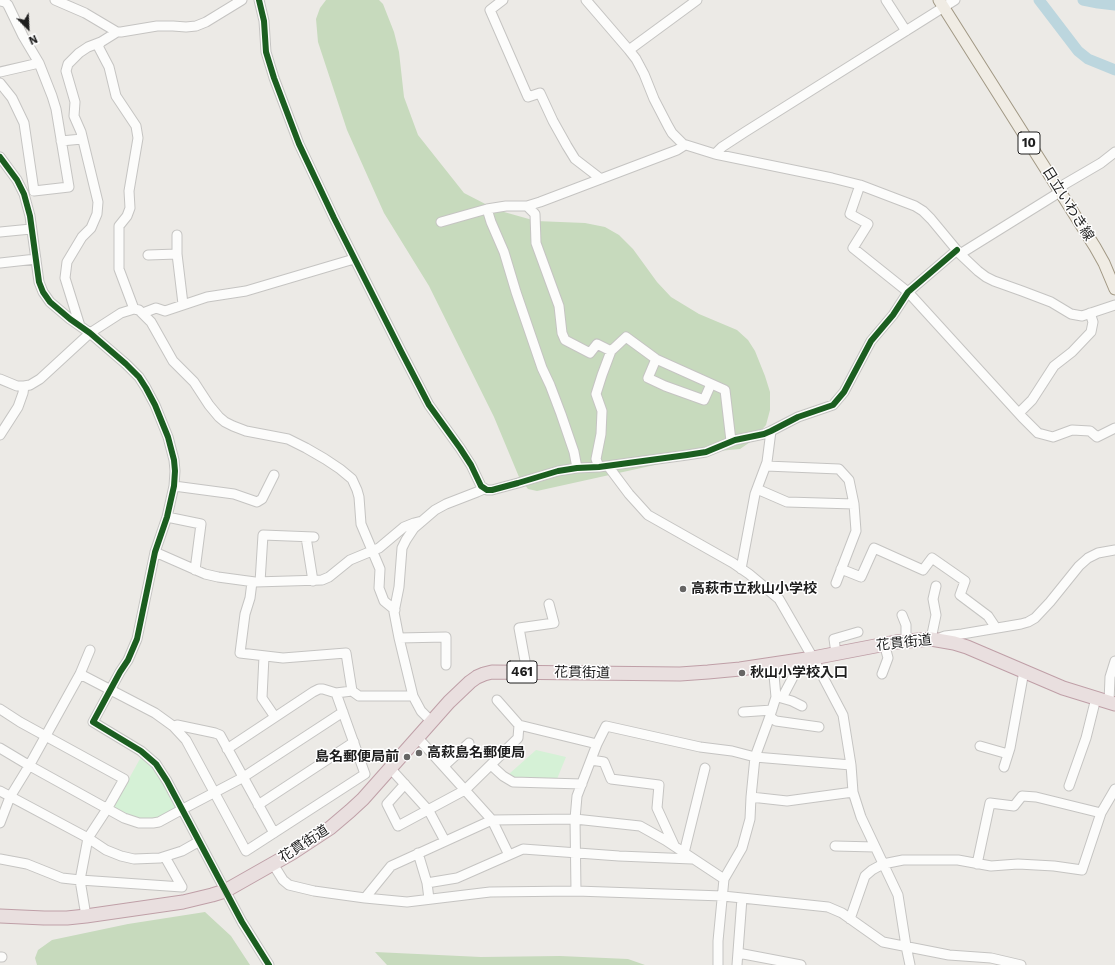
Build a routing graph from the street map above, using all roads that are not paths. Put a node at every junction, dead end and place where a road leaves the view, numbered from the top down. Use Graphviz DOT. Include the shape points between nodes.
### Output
graph roads {
  1 [pos="57,0"];
  2 [pos="240,0"];
  3 [pos="259,0"];
  4 [pos="503,0"];
  5 [pos="586,0"];
  6 [pos="697,0"];
  7 [pos="886,0"];
  8 [pos="955,0"];
  9 [pos="0,1"];
  10 [pos="941,4"];
  11 [pos="906,31"];
  12 [pos="117,32"];
  13 [pos="101,42"];
  14 [pos="629,50"];
  15 [pos="39,63"];
  16 [pos="0,72"];
  17 [pos="0,83"];
  18 [pos="82,139"];
  19 [pos="61,141"];
  20 [pos="685,145"];
  21 [pos="1115,152"];
  22 [pos="715,154"];
  23 [pos="0,157"];
  24 [pos="601,179"];
  25 [pos="860,185"];
  26 [pos="1059,190"];
  27 [pos="527,206"];
  28 [pos="487,209"];
  29 [pos="441,222"];
  30 [pos="31,229"];
  31 [pos="0,232"];
  32 [pos="177,235"];
  33 [pos="959,252"];
  34 [pos="177,254"];
  35 [pos="148,255"];
  36 [pos="36,259"];
  37 [pos="354,259"];
  38 [pos="0,263"];
  39 [pos="1115,289"];
  40 [pos="908,292"];
  41 [pos="183,304"];
  42 [pos="1115,305"];
  43 [pos="134,309"];
  44 [pos="143,313"];
  45 [pos="1090,313"];
  46 [pos="80,326"];
  47 [pos="90,333"];
  48 [pos="611,352"];
  49 [pos="656,359"];
  50 [pos="0,379"];
  51 [pos="711,384"];
  52 [pos="24,386"];
  53 [pos="1019,413"];
  54 [pos="1115,428"];
  55 [pos="771,431"];
  56 [pos="0,435"];
  57 [pos="731,441"];
  58 [pos="766,466"];
  59 [pos="603,467"];
  60 [pos="577,468"];
  61 [pos="274,475"];
  62 [pos="174,486"];
  63 [pos="484,489"];
  64 [pos="757,489"];
  65 [pos="854,504"];
  66 [pos="167,517"];
  67 [pos="422,521"];
  68 [pos="1115,550"];
  69 [pos="373,551"];
  70 [pos="155,552"];
  71 [pos="741,568"];
  72 [pos="841,569"];
  73 [pos="195,570"];
  74 [pos="314,581"];
  75 [pos="256,582"];
  76 [pos="836,583"];
  77 [pos="936,586"];
  78 [pos="549,604"];
  79 [pos="395,610"];
  80 [pos="902,615"];
  81 [pos="996,628"];
  82 [pos="858,632"];
  83 [pos="399,638"];
  84 [pos="933,639"];
  85 [pos="906,640"];
  86 [pos="884,643"];
  87 [pos="90,650"];
  88 [pos="836,653"];
  89 [pos="264,656"];
  90 [pos="813,658"];
  91 [pos="1115,660"];
  92 [pos="794,661"];
  93 [pos="773,664"];
  94 [pos="446,665"];
  95 [pos="1024,671"];
  96 [pos="527,672"];
  97 [pos="80,674"];
  98 [pos="882,674"];
  99 [pos="111,690"];
  100 [pos="352,692"];
  101 [pos="336,693"];
  102 [pos="413,696"];
  103 [pos="779,698"];
  104 [pos="1096,698"];
  105 [pos="497,700"];
  106 [pos="1112,703"];
  107 [pos="802,706"];
  108 [pos="0,709"];
  109 [pos="343,712"];
  110 [pos="743,712"];
  111 [pos="771,713"];
  112 [pos="274,717"];
  113 [pos="432,722"];
  114 [pos="519,725"];
  115 [pos="173,726"];
  116 [pos="819,727"];
  117 [pos="46,736"];
  118 [pos="418,738"];
  119 [pos="354,742"];
  120 [pos="469,743"];
  121 [pos="597,744"];
  122 [pos="980,746"];
  123 [pos="0,748"];
  124 [pos="227,749"];
  125 [pos="1008,754"];
  126 [pos="755,757"];
  127 [pos="591,760"];
  128 [pos="491,765"];
  129 [pos="851,765"];
  130 [pos="29,766"];
  131 [pos="444,766"];
  132 [pos="1004,767"];
  133 [pos="390,768"];
  134 [pos="704,768"];
  135 [pos="242,778"];
  136 [pos="405,784"];
  137 [pos="582,784"];
  138 [pos="1069,786"];
  139 [pos="1115,789"];
  140 [pos="465,790"];
  141 [pos="0,791"];
  142 [pos="853,792"];
  143 [pos="214,793"];
  144 [pos="10,797"];
  145 [pos="751,797"];
  146 [pos="258,805"];
  147 [pos="107,809"];
  148 [pos="181,810"];
  149 [pos="429,810"];
  150 [pos="1101,814"];
  151 [pos="575,819"];
  152 [pos="492,820"];
  153 [pos="0,823"];
  154 [pos="274,833"];
  155 [pos="88,838"];
  156 [pos="445,841"];
  157 [pos="198,842"];
  158 [pos="834,846"];
  159 [pos="675,847"];
  160 [pos="875,847"];
  161 [pos="576,852"];
  162 [pos="418,853"];
  163 [pos="509,855"];
  164 [pos="165,856"];
  165 [pos="688,856"];
  166 [pos="0,859"];
  167 [pos="273,864"];
  168 [pos="883,864"];
  169 [pos="977,864"];
  170 [pos="724,879"];
  171 [pos="80,880"];
  172 [pos="427,883"];
  173 [pos="225,891"];
  174 [pos="576,891"];
  175 [pos="723,896"];
  176 [pos="365,898"];
  177 [pos="742,898"];
  178 [pos="429,899"];
  179 [pos="0,916"];
  180 [pos="86,916"];
  181 [pos="850,919"];
  182 [pos="906,946"];
  183 [pos="738,953"];
  184 [pos="977,961"];
  185 [pos="269,965"];
  186 [pos="718,965"];
  187 [pos="737,965"];
  188 [pos="801,965"];
  189 [pos="910,965"];
  190 [pos="1021,965"];
  1 -- 12 [label="street"];
  2 -- 12 [label="street" via="196,26 157,26"];
  3 -- 37 [label="street" via="264,22 266,52 276,85 299,144"];
  4 -- 24 [label="street" via="490,10 528,97 540,93 575,159"];
  5 -- 14 [label="street"];
  6 -- 14 [label="street"];
  7 -- 11 [label="street"];
  8 -- 10 [label="street"];
  9 -- 15 [label="street" via="8,5"];
  10 -- 11 [label="street" via="935,12"];
  10 -- 26 [label="main road, 日立いわき線 / 10"];
  11 -- 22 [label="street" via="745,132"];
  12 -- 13 [label="street"];
  13 -- 18 [label="street" via="79,53 68,64 66,71 75,102 74,116"];
  13 -- 43 [label="street" via="98,46 109,67 116,96 136,126 138,138 128,191 130,208 119,226 119,269"];
  14 -- 20 [label="street" via="644,74 668,126"];
  15 -- 16 [label="street"];
  15 -- 19 [label="street" via="56,110"];
  17 -- 19 [label="street" via="12,98 24,123 34,191 69,187"];
  18 -- 19 [label="street"];
  18 -- 46 [label="street" via="98,202 97,214 91,228 82,237 67,262 65,278"];
  20 -- 22 [label="street"];
  20 -- 24 [label="street"];
  21 -- 26 [label="street"];
  22 -- 25 [label="street"];
  23 -- 30 [label="street" via="21,188 28,207"];
  24 -- 27 [label="street"];
  25 -- 33 [label="street" via="923,211"];
  25 -- 40 [label="street" via="850,214 868,224 853,248"];
  26 -- 33 [label="street"];
  26 -- 39 [label="main road, 日立いわき線 / 10" via="1104,263"];
  27 -- 28 [label="street"];
  27 -- 48 [label="street" via="535,214 536,243 559,306 565,340 590,353 597,344"];
  28 -- 29 [label="street"];
  28 -- 60 [label="street" via="504,252 542,368 561,414"];
  30 -- 31 [label="street"];
  30 -- 36 [label="street"];
  32 -- 34 [label="street"];
  33 -- 40 [label="street"];
  33 -- 45 [label="street" via="978,271 994,281 1051,302 1071,314 1082,316"];
  34 -- 35 [label="street"];
  34 -- 41 [label="street"];
  36 -- 38 [label="street"];
  36 -- 46 [label="street" via="43,292 50,302"];
  37 -- 41 [label="street" via="246,292 207,297"];
  37 -- 63 [label="street" via="429,405 460,448"];
  40 -- 53 [label="street"];
  40 -- 55 [label="street" via="871,341 836,402"];
  41 -- 44 [label="street" via="165,310 156,308"];
  42 -- 45 [label="street"];
  43 -- 44 [label="street"];
  43 -- 47 [label="street" via="115,316"];
  44 -- 69 [label="street" via="173,361 194,382 209,405 225,422 246,431 288,439 325,459 352,479 359,497 361,524"];
  45 -- 53 [label="street" via="1093,322 1091,332 1054,366 1032,400"];
  46 -- 47 [label="street"];
  47 -- 52 [label="street" via="40,379"];
  47 -- 62 [label="street" via="126,364 146,388 172,449"];
  48 -- 49 [label="street" via="626,337"];
  48 -- 59 [label="street" via="596,394 602,411 596,459"];
  49 -- 51 [label="street"];
  49 -- 51 [label="street" via="648,378 665,386 704,400"];
  50 -- 52 [label="street"];
  51 -- 57 [label="street" via="725,390"];
  52 -- 56 [label="street" via="18,406"];
  53 -- 54 [label="street" via="1038,433 1053,437 1072,430 1090,431 1097,437"];
  55 -- 57 [label="street"];
  55 -- 58 [label="street"];
  57 -- 59 [label="street" via="706,452 687,456"];
  58 -- 64 [label="street"];
  58 -- 65 [label="street" via="839,469 849,480"];
  59 -- 60 [label="street"];
  59 -- 71 [label="street" via="648,515"];
  60 -- 63 [label="street" via="552,472 492,490"];
  61 -- 62 [label="street" via="262,499 257,502 234,494"];
  62 -- 66 [label="street"];
  63 -- 67 [label="street" via="446,504"];
  64 -- 65 [label="street" via="787,502"];
  64 -- 71 [label="street"];
  65 -- 72 [label="street" via="856,531"];
  66 -- 70 [label="street"];
  66 -- 73 [label="street" via="201,524"];
  67 -- 69 [label="street" via="404,527"];
  67 -- 79 [label="street" via="409,534 402,548"];
  68 -- 81 [label="street" via="1088,558 1035,618 1022,624"];
  69 -- 74 [label="street" via="350,560 326,579"];
  69 -- 79 [label="street" via="380,569 379,588 384,601"];
  70 -- 73 [label="street"];
  70 -- 99 [label="street" via="137,639"];
  71 -- 90 [label="street" via="779,599"];
  72 -- 76 [label="street"];
  72 -- 81 [label="street" via="861,577 874,548 923,570 932,558 965,581 960,596 988,616"];
  73 -- 75 [label="street"];
  74 -- 75 [label="street"];
  74 -- 75 [label="street" via="310,537 263,535"];
  75 -- 89 [label="street" via="245,614 240,653"];
  77 -- 84 [label="street" via="933,599 936,615"];
  78 -- 96 [label="street" via="554,623 519,628"];
  79 -- 83 [label="street"];
  80 -- 85 [label="street" via="906,625"];
  81 -- 84 [label="street"];
  82 -- 88 [label="street" via="834,639"];
  83 -- 94 [label="street" via="446,636"];
  83 -- 102 [label="street"];
  84 -- 85 [label="highway, 花貫街道 / 461"];
  84 -- 95 [label="highway, 花貫街道 / 461" via="954,642"];
  85 -- 86 [label="highway, 花貫街道 / 461"];
  86 -- 88 [label="highway, 花貫街道 / 461"];
  86 -- 98 [label="street" via="888,658"];
  87 -- 97 [label="street"];
  88 -- 90 [label="highway, 花貫街道 / 461"];
  89 -- 100 [label="street" via="283,658 346,653"];
  89 -- 112 [label="street" via="262,698"];
  90 -- 92 [label="highway, 花貫街道 / 461"];
  90 -- 129 [label="street" via="843,715"];
  91 -- 106 [label="street" via="1110,677"];
  92 -- 93 [label="highway, 花貫街道 / 461"];
  92 -- 103 [label="street" via="793,677"];
  93 -- 96 [label="highway, 花貫街道 / 461" via="680,674"];
  93 -- 103 [label="street"];
  95 -- 104 [label="highway, 花貫街道 / 461" via="1063,688"];
  95 -- 125 [label="street"];
  96 -- 113 [label="highway, 花貫街道 / 461" via="492,672 477,677"];
  97 -- 99 [label="street"];
  97 -- 117 [label="street"];
  99 -- 115 [label="street" via="155,713"];
  99 -- 148 [label="street" via="93,722 141,751 156,764"];
  100 -- 101 [label="street"];
  100 -- 102 [label="street" via="359,696"];
  101 -- 109 [label="street"];
  101 -- 112 [label="street" via="323,689 315,691"];
  102 -- 113 [label="street" via="421,711"];
  103 -- 107 [label="street"];
  103 -- 111 [label="street"];
  104 -- 106 [label="highway, 花貫街道 / 461"];
  104 -- 138 [label="street" via="1086,738"];
  105 -- 114 [label="street"];
  108 -- 117 [label="street"];
  109 -- 119 [label="street"];
  109 -- 135 [label="street"];
  110 -- 111 [label="street"];
  111 -- 116 [label="street" via="776,721"];
  111 -- 126 [label="street"];
  112 -- 124 [label="street"];
  113 -- 118 [label="highway, 花貫街道 / 461"];
  114 -- 121 [label="street"];
  114 -- 128 [label="street" via="518,738"];
  115 -- 124 [label="street" via="220,735"];
  115 -- 143 [label="street" via="186,740"];
  117 -- 130 [label="street"];
  117 -- 147 [label="street" via="124,779"];
  118 -- 131 [label="street"];
  118 -- 133 [label="highway, 花貫街道 / 461"];
  119 -- 146 [label="street"];
  119 -- 154 [label="street" via="365,774"];
  120 -- 131 [label="street"];
  121 -- 126 [label="street" via="606,726"];
  121 -- 127 [label="street"];
  122 -- 125 [label="street"];
  123 -- 130 [label="street"];
  124 -- 135 [label="street"];
  125 -- 132 [label="street"];
  126 -- 129 [label="street"];
  126 -- 145 [label="street"];
  127 -- 137 [label="street"];
  127 -- 159 [label="street" via="604,762 611,780 659,785 657,808"];
  128 -- 137 [label="street" via="513,782"];
  128 -- 140 [label="street"];
  129 -- 142 [label="street"];
  130 -- 144 [label="street"];
  130 -- 147 [label="street"];
  131 -- 140 [label="street"];
  133 -- 136 [label="street"];
  133 -- 167 [label="highway, 花貫街道 / 461" via="363,799 340,820"];
  134 -- 165 [label="street"];
  135 -- 143 [label="street"];
  135 -- 146 [label="street"];
  136 -- 149 [label="street"];
  136 -- 149 [label="street" via="387,804 398,826"];
  137 -- 151 [label="street" via="577,796"];
  139 -- 150 [label="street"];
  140 -- 149 [label="street"];
  140 -- 152 [label="street"];
  141 -- 144 [label="street"];
  142 -- 145 [label="street" via="787,801"];
  142 -- 160 [label="street"];
  143 -- 148 [label="street"];
  143 -- 154 [label="street" via="246,851"];
  144 -- 153 [label="street"];
  144 -- 155 [label="street"];
  145 -- 170 [label="street" via="750,819 742,848"];
  146 -- 154 [label="street"];
  147 -- 148 [label="street" via="139,823 158,822"];
  147 -- 155 [label="street"];
  148 -- 157 [label="street"];
  149 -- 156 [label="street"];
  150 -- 169 [label="street" via="1082,870 1018,864"];
  150 -- 169 [label="street" via="1036,797 1022,796 1014,806 990,803"];
  151 -- 152 [label="street"];
  151 -- 159 [label="street" via="640,826"];
  151 -- 161 [label="street"];
  152 -- 156 [label="street"];
  152 -- 163 [label="street"];
  155 -- 164 [label="street" via="121,856 134,859"];
  155 -- 171 [label="street"];
  156 -- 162 [label="street"];
  157 -- 164 [label="street" via="182,851"];
  157 -- 173 [label="street"];
  158 -- 160 [label="street"];
  159 -- 165 [label="street"];
  160 -- 168 [label="street"];
  161 -- 163 [label="street" via="523,849"];
  161 -- 165 [label="street" via="619,856"];
  161 -- 174 [label="street"];
  162 -- 172 [label="street"];
  162 -- 176 [label="street" via="390,866"];
  163 -- 172 [label="street" via="458,878"];
  164 -- 171 [label="street" via="182,887"];
  165 -- 170 [label="street"];
  166 -- 171 [label="street" via="27,864 62,878"];
  167 -- 173 [label="highway, 花貫街道 / 461"];
  167 -- 176 [label="street" via="283,880 290,885"];
  168 -- 169 [label="street" via="903,860 958,860"];
  168 -- 181 [label="street" via="865,876"];
  168 -- 182 [label="street" via="898,895"];
  170 -- 175 [label="street"];
  171 -- 180 [label="street"];
  172 -- 178 [label="street"];
  173 -- 180 [label="highway, 花貫街道 / 461" via="183,902"];
  173 -- 185 [label="street"];
  174 -- 175 [label="street"];
  174 -- 178 [label="street" via="490,892"];
  175 -- 177 [label="street"];
  175 -- 186 [label="street"];
  176 -- 178 [label="street" via="407,902"];
  177 -- 181 [label="street" via="828,907"];
  177 -- 183 [label="street"];
  179 -- 180 [label="highway, 花貫街道 / 461"];
  181 -- 182 [label="street" via="883,942"];
  182 -- 184 [label="street"];
  182 -- 189 [label="street"];
  183 -- 187 [label="street"];
  183 -- 188 [label="street"];
  184 -- 190 [label="street" via="991,958"];
}
